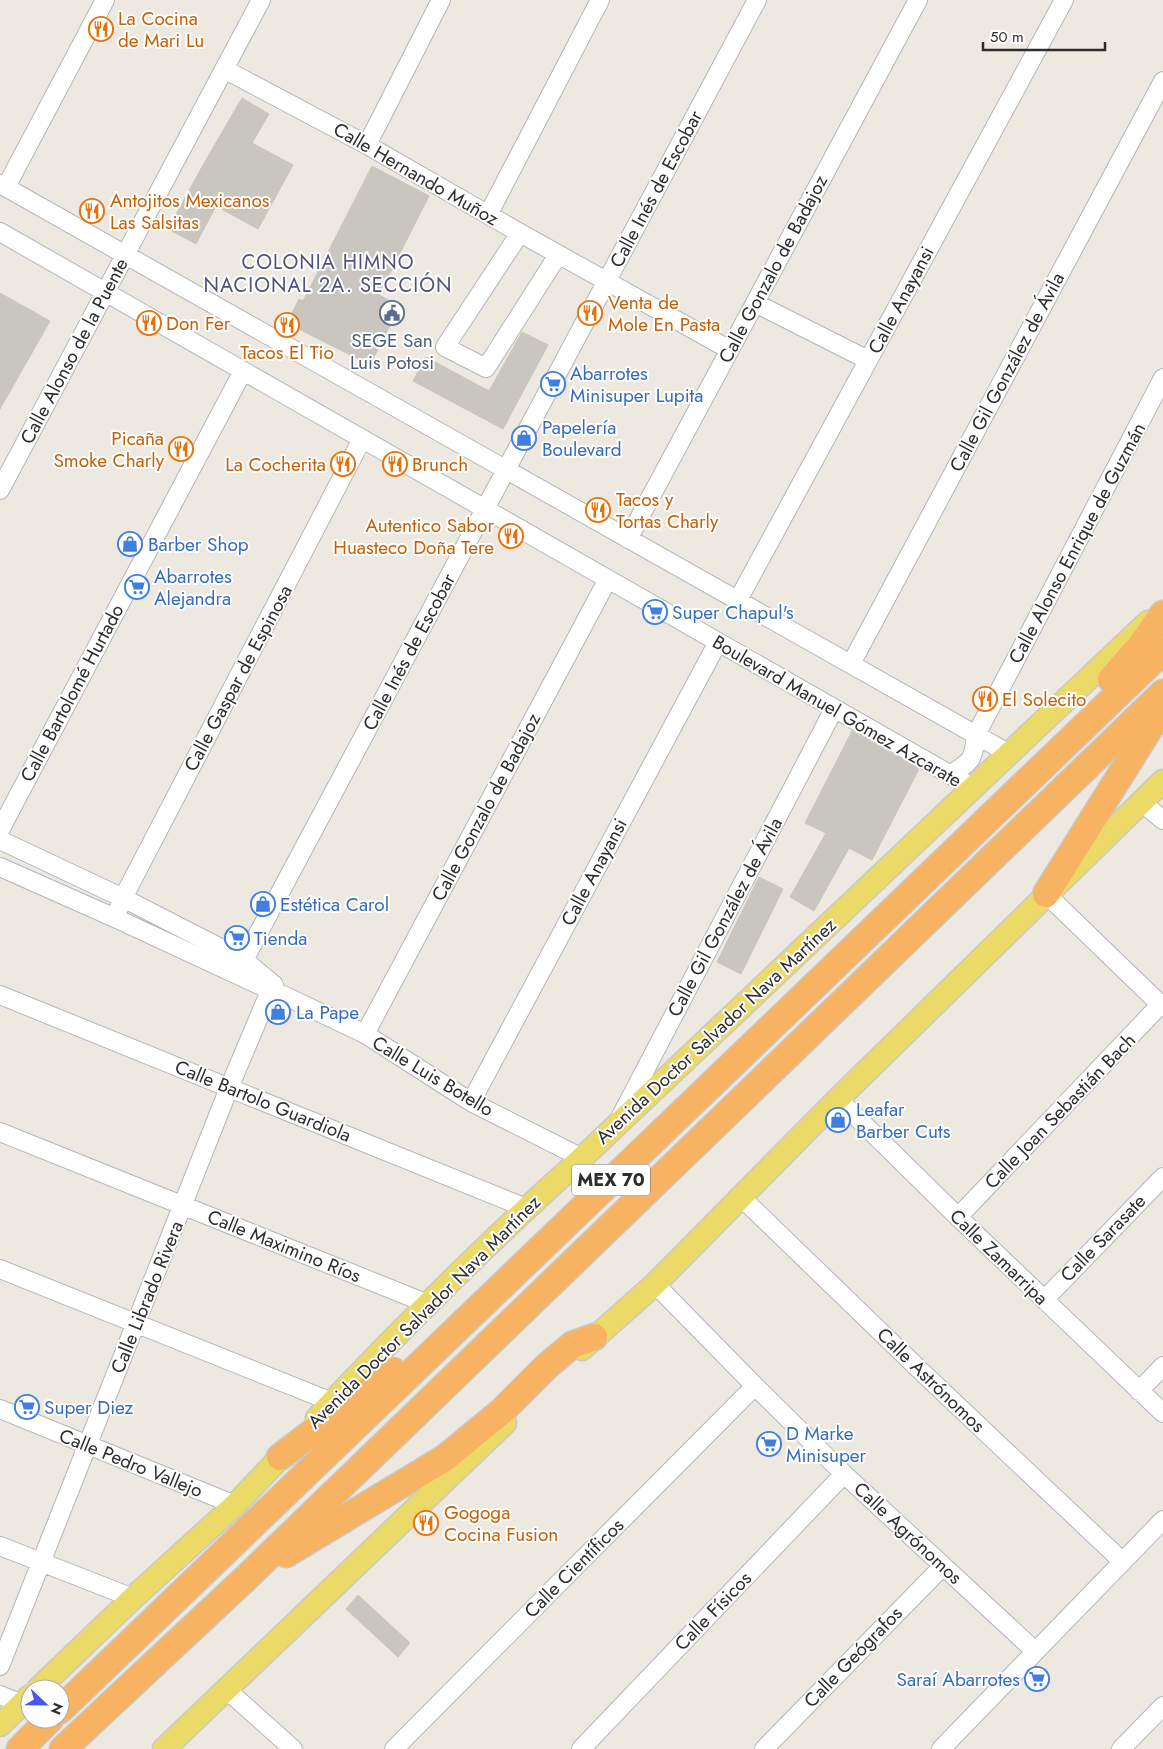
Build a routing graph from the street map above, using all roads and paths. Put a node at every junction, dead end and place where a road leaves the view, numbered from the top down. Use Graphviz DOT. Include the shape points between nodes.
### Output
graph roads {
  1 [pos="105,0"];
  2 [pos="261,0"];
  3 [pos="441,0"];
  4 [pos="600,0"];
  5 [pos="757,0"];
  6 [pos="918,0"];
  7 [pos="1064,0"];
  8 [pos="224,69"];
  9 [pos="1163,81"];
  10 [pos="367,145"];
  11 [pos="3,186"];
  12 [pos="488,215"];
  13 [pos="0,232"];
  14 [pos="520,234"];
  15 [pos="125,255"];
  16 [pos="558,255"];
  17 [pos="606,282"];
  18 [pos="106,292"];
  19 [pos="755,303"];
  20 [pos="730,350"];
  21 [pos="868,360"];
  22 [pos="243,371"];
  23 [pos="1163,378"];
  24 [pos="362,439"];
  25 [pos="506,470"];
  26 [pos="0,490"];
  27 [pos="485,509"];
  28 [pos="628,538"];
  29 [pos="608,579"];
  30 [pos="738,600"];
  31 [pos="1163,608"];
  32 [pos="1163,614"];
  33 [pos="718,642"];
  34 [pos="1163,651"];
  35 [pos="851,664"];
  36 [pos="1163,693"];
  37 [pos="1163,707"];
  38 [pos="834,709"];
  39 [pos="976,734"];
  40 [pos="1008,752"];
  41 [pos="950,774"];
  42 [pos="1163,781"];
  43 [pos="972,788"];
  44 [pos="1141,802"];
  45 [pos="1163,820"];
  46 [pos="980,826"];
  47 [pos="0,830"];
  48 [pos="0,840"];
  49 [pos="0,867"];
  50 [pos="1046,894"];
  51 [pos="123,898"];
  52 [pos="115,918"];
  53 [pos="244,960"];
  54 [pos="275,989"];
  55 [pos="0,995"];
  56 [pos="1162,1006"];
  57 [pos="365,1034"];
  58 [pos="229,1088"];
  59 [pos="838,1098"];
  60 [pos="470,1102"];
  61 [pos="616,1126"];
  62 [pos="0,1132"];
  63 [pos="582,1158"];
  64 [pos="1163,1177"];
  65 [pos="741,1197"];
  66 [pos="183,1205"];
  67 [pos="526,1208"];
  68 [pos="958,1218"];
  69 [pos="0,1269"];
  70 [pos="655,1284"];
  71 [pos="1044,1300"];
  72 [pos="428,1304"];
  73 [pos="136,1324"];
  74 [pos="449,1336"];
  75 [pos="594,1337"];
  76 [pos="1163,1366"];
  77 [pos="755,1386"];
  78 [pos="1139,1392"];
  79 [pos="332,1402"];
  80 [pos="0,1409"];
  81 [pos="1163,1413"];
  82 [pos="88,1445"];
  83 [pos="280,1457"];
  84 [pos="844,1474"];
  85 [pos="235,1505"];
  86 [pos="1163,1520"];
  87 [pos="0,1546"];
  88 [pos="40,1562"];
  89 [pos="1122,1562"];
  90 [pos="943,1566"];
  91 [pos="247,1577"];
  92 [pos="133,1598"];
  93 [pos="1035,1651"];
  94 [pos="0,1666"];
  95 [pos="48,1679"];
  96 [pos="227,1690"];
  97 [pos="0,1695"];
  98 [pos="20,1696"];
  99 [pos="70,1700"];
  100 [pos="20,1706"];
  101 [pos="1163,1706"];
  102 [pos="0,1725"];
  103 [pos="40,1729"];
  104 [pos="64,1748"];
  105 [pos="20,1749"];
  106 [pos="164,1749"];
  107 [pos="293,1749"];
  108 [pos="394,1749"];
  109 [pos="581,1749"];
  110 [pos="764,1749"];
  111 [pos="941,1749"];
  112 [pos="1121,1749"];
  1 -- 11 [label="street"];
  2 -- 8 [label="street, Calle Alonso de la Puente"];
  3 -- 10 [label="street"];
  4 -- 12 [label="street"];
  5 -- 17 [label="street, Calle Inés de Escobar"];
  6 -- 19 [label="street, Calle Gonzalo de Badajoz"];
  7 -- 21 [label="street, Calle Anayansi"];
  8 -- 10 [label="street, Calle Hernando Muñoz"];
  8 -- 15 [label="street, Calle Alonso de la Puente"];
  9 -- 35 [label="street, Calle Gil González de Ávila"];
  10 -- 12 [label="street, Calle Hernando Muñoz"];
  11 -- 15 [label="street"];
  12 -- 14 [label="street, Calle Hernando Muñoz"];
  13 -- 18 [label="street, Boulevard Manuel Gómez Azcarate"];
  14 -- 16 [label="street, Calle Hernando Muñoz"];
  14 -- 16 [label="street" via="445,347 486,368"];
  15 -- 18 [label="street, Calle Alonso de la Puente"];
  15 -- 25 [label="street"];
  16 -- 17 [label="street, Calle Hernando Muñoz"];
  17 -- 20 [label="street, Calle Hernando Muñoz"];
  17 -- 25 [label="street, Calle Inés de Escobar"];
  18 -- 22 [label="street, Boulevard Manuel Gómez Azcarate"];
  18 -- 26 [label="street, Calle Alonso de la Puente"];
  19 -- 20 [label="street, Calle Gonzalo de Badajoz"];
  19 -- 21 [label="street"];
  20 -- 28 [label="street, Calle Gonzalo de Badajoz"];
  21 -- 30 [label="street, Calle Anayansi"];
  22 -- 24 [label="street, Boulevard Manuel Gómez Azcarate"];
  22 -- 47 [label="street, Calle Bartolomé Hurtado"];
  23 -- 39 [label="street, Calle Alonso Enrique de Guzmán"];
  24 -- 27 [label="street, Boulevard Manuel Gómez Azcarate"];
  24 -- 51 [label="street, Calle Gaspar de Espinosa"];
  25 -- 27 [label="street, Calle Inés de Escobar"];
  25 -- 28 [label="street"];
  27 -- 29 [label="street, Boulevard Manuel Gómez Azcarate"];
  27 -- 53 [label="street, Calle Inés de Escobar"];
  28 -- 30 [label="street"];
  29 -- 33 [label="street, Boulevard Manuel Gómez Azcarate"];
  29 -- 57 [label="street, Calle Gonzalo de Badajoz"];
  30 -- 35 [label="street"];
  31 -- 40 [label="main road, Avenida Doctor Salvador Nava Martínez"];
  32 -- 46 [label="highway" via="1141,645"];
  33 -- 38 [label="street, Boulevard Manuel Gómez Azcarate"];
  33 -- 60 [label="street, Calle Anayansi"];
  34 -- 46 [label="highway, Avenida Doctor Salvador Nava Martínez / MEX 70"];
  35 -- 39 [label="street"];
  36 -- 91 [label="highway, MEX 70"];
  37 -- 50 [label="highway"];
  38 -- 41 [label="street, Boulevard Manuel Gómez Azcarate"];
  38 -- 61 [label="street, Calle Gil González de Ávila"];
  39 -- 40 [label="street"];
  39 -- 41 [label="street, Calle Alonso Enrique de Guzmán" via="971,761"];
  40 -- 43 [label="main road, Avenida Doctor Salvador Nava Martínez"];
  41 -- 43 [label="street, Boulevard Manuel Gómez Azcarate"];
  42 -- 44 [label="main road"];
  43 -- 61 [label="main road, Avenida Doctor Salvador Nava Martínez"];
  44 -- 45 [label="street"];
  44 -- 50 [label="main road"];
  46 -- 74 [label="highway, Avenida Doctor Salvador Nava Martínez / MEX 70"];
  48 -- 51 [label="street, Calle Luis Botello"];
  49 -- 52 [label="street, Calle Luis Botello"];
  50 -- 56 [label="street"];
  50 -- 59 [label="main road"];
  51 -- 52 [label="street, Calle Gaspar de Espinosa"];
  51 -- 53 [label="street, Calle Luis Botello"];
  52 -- 54 [label="street, Calle Luis Botello"];
  53 -- 54 [label="street, Calle Luis Botello"];
  54 -- 57 [label="street, Calle Luis Botello"];
  54 -- 58 [label="street, Calle Librado Rivera"];
  55 -- 58 [label="street, Calle Bartolo Guardiola"];
  56 -- 68 [label="street, Calle Joan Sebastián Bach"];
  57 -- 60 [label="street, Calle Luis Botello"];
  58 -- 66 [label="street, Calle Librado Rivera"];
  58 -- 67 [label="street, Calle Bartolo Guardiola"];
  59 -- 65 [label="main road"];
  59 -- 68 [label="street, Calle Zamarripa"];
  60 -- 63 [label="street, Calle Luis Botello"];
  61 -- 63 [label="main road, Avenida Doctor Salvador Nava Martínez"];
  62 -- 66 [label="street, Calle Maximino Ríos"];
  63 -- 67 [label="main road, Avenida Doctor Salvador Nava Martínez"];
  64 -- 71 [label="street, Calle Sarasate"];
  65 -- 70 [label="main road"];
  65 -- 89 [label="street, Calle Astrónomos"];
  66 -- 72 [label="street, Calle Maximino Ríos"];
  66 -- 73 [label="street, Calle Librado Rivera"];
  67 -- 72 [label="main road, Avenida Doctor Salvador Nava Martínez"];
  68 -- 71 [label="street, Calle Zamarripa"];
  69 -- 73 [label="street"];
  70 -- 75 [label="main road"];
  70 -- 77 [label="street, Calle Agrónomos"];
  71 -- 78 [label="street, Calle Zamarripa"];
  72 -- 79 [label="main road, Avenida Doctor Salvador Nava Martínez"];
  73 -- 79 [label="street"];
  73 -- 82 [label="street, Calle Librado Rivera"];
  74 -- 83 [label="highway" via="411,1357"];
  74 -- 99 [label="highway, Avenida Doctor Salvador Nava Martínez / MEX 70"];
  75 -- 91 [label="highway" via="572,1345 501,1412 445,1458"];
  75 -- 96 [label="main road"];
  76 -- 78 [label="street"];
  77 -- 84 [label="street, Calle Agrónomos"];
  77 -- 108 [label="street, Calle Científicos"];
  78 -- 81 [label="street, Calle Zamarripa"];
  79 -- 83 [label="main road, Avenida Doctor Salvador Nava Martínez"];
  80 -- 82 [label="street, Calle Pedro Vallejo"];
  82 -- 85 [label="street, Calle Pedro Vallejo"];
  82 -- 88 [label="street, Calle Librado Rivera"];
  83 -- 85 [label="main road, Avenida Doctor Salvador Nava Martínez"];
  84 -- 90 [label="street, Calle Agrónomos"];
  84 -- 109 [label="street, Calle Físicos"];
  85 -- 92 [label="main road, Avenida Doctor Salvador Nava Martínez"];
  86 -- 89 [label="street"];
  87 -- 88 [label="street"];
  88 -- 92 [label="street"];
  88 -- 94 [label="street, Calle Librado Rivera"];
  89 -- 93 [label="street"];
  90 -- 93 [label="street, Calle Agrónomos"];
  90 -- 110 [label="street, Calle Geógrafos"];
  91 -- 104 [label="highway, MEX 70"];
  92 -- 95 [label="main road, Avenida Doctor Salvador Nava Martínez"];
  93 -- 111 [label="street"];
  96 -- 106 [label="main road"];
  96 -- 107 [label="street"];
  97 -- 98 [label="street"];
  100 -- 102 [label="main road, Avenida Doctor Salvador Nava Martínez"];
  101 -- 112 [label="street"];
  103 -- 105 [label="highway, Avenida Doctor Salvador Nava Martínez / MEX 70"];
}
